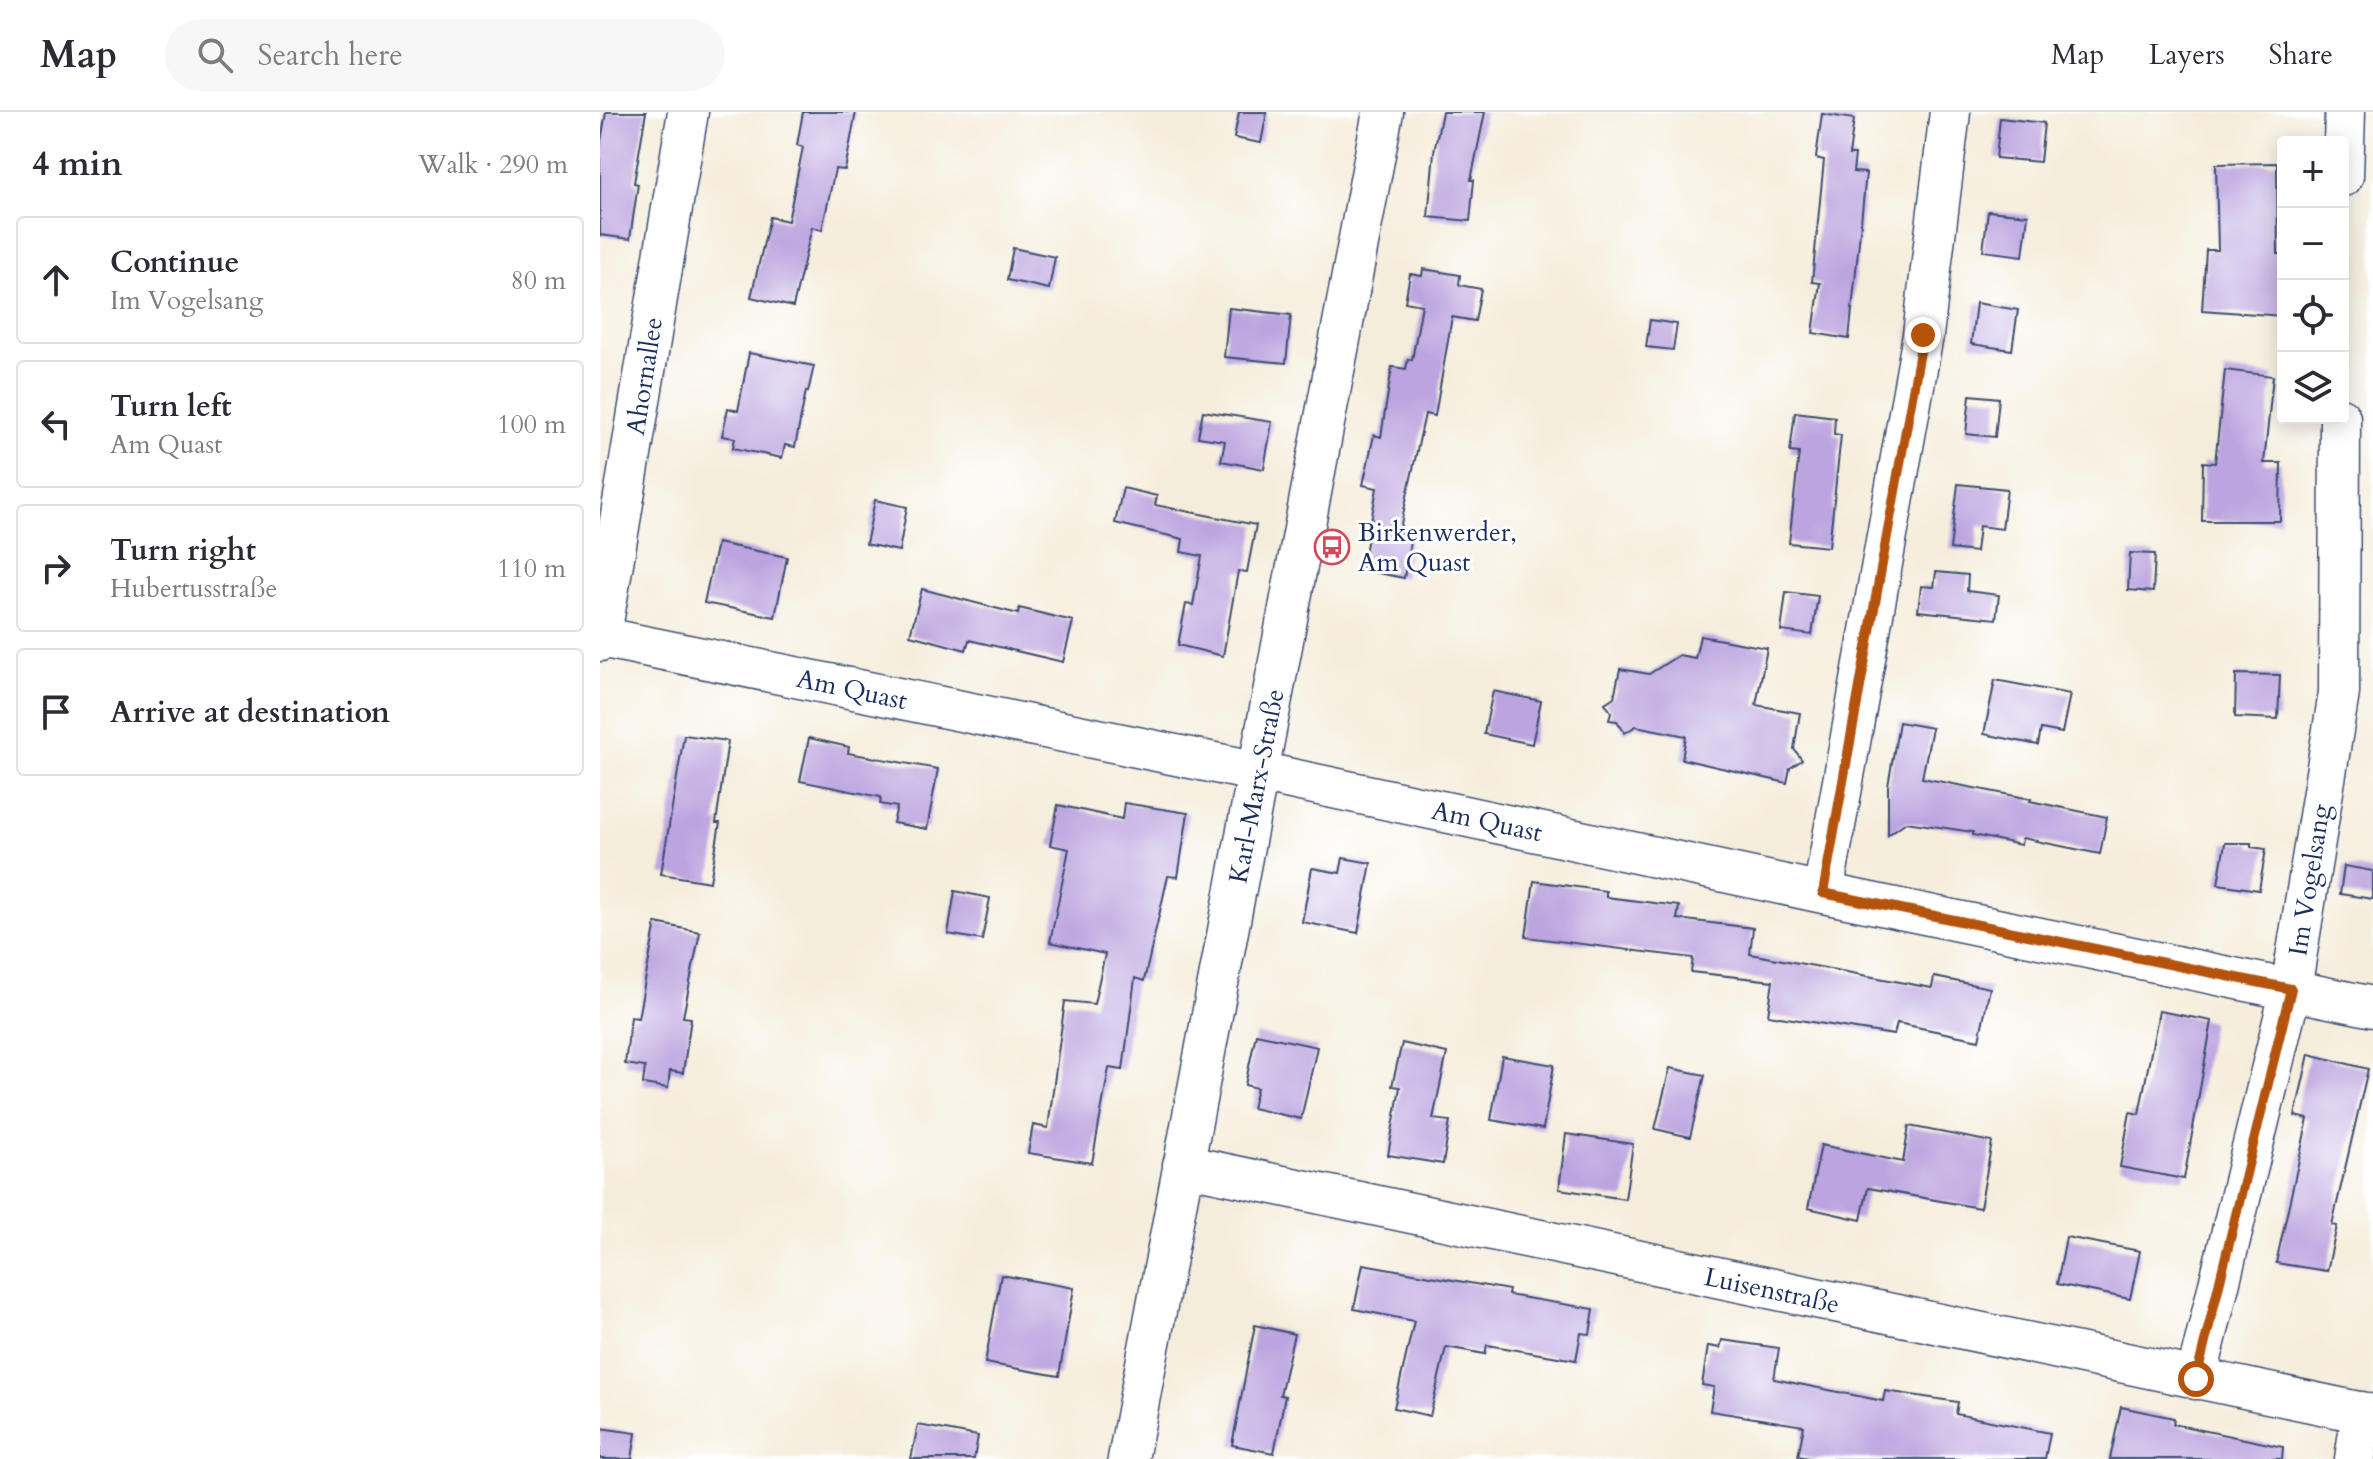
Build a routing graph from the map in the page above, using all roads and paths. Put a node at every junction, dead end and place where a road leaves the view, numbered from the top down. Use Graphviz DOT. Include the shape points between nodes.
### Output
graph roads {
  1 [pos="688,112"];
  2 [pos="1383,112"];
  3 [pos="1950,112"];
  4 [pos="2345,112"];
  5 [pos="2344,136"];
  6 [pos="2340,424"];
  7 [pos="600,638"];
  8 [pos="1259,772"];
  9 [pos="1823,893"];
  10 [pos="2291,989"];
  11 [pos="2373,1007"];
  12 [pos="1183,1165"];
  13 [pos="2196,1379"];
  14 [pos="2368,1414"];
  15 [pos="1128,1459"];
  16 [pos="2355,1459"];
  1 -- 7 [label="street, Ahornallee"];
  2 -- 8 [label="street, Karl-Marx-Straße"];
  3 -- 9 [label="street" via="1923,335"];
  4 -- 5 [label="street"];
  6 -- 10 [label="street, Im Vogelsang" via="2339,693"];
  7 -- 8 [label="street, Am Quast"];
  8 -- 9 [label="street, Am Quast"];
  8 -- 12 [label="street, Karl-Marx-Straße"];
  9 -- 10 [label="street, Am Quast"];
  10 -- 11 [label="street, Am Quast"];
  10 -- 13 [label="street, Im Vogelsang"];
  12 -- 13 [label="street, Luisenstraße"];
  12 -- 15 [label="street, Karl-Marx-Straße"];
  13 -- 14 [label="street, Luisenstraße"];
  14 -- 16 [label="street, Luisenstraße"];
}
